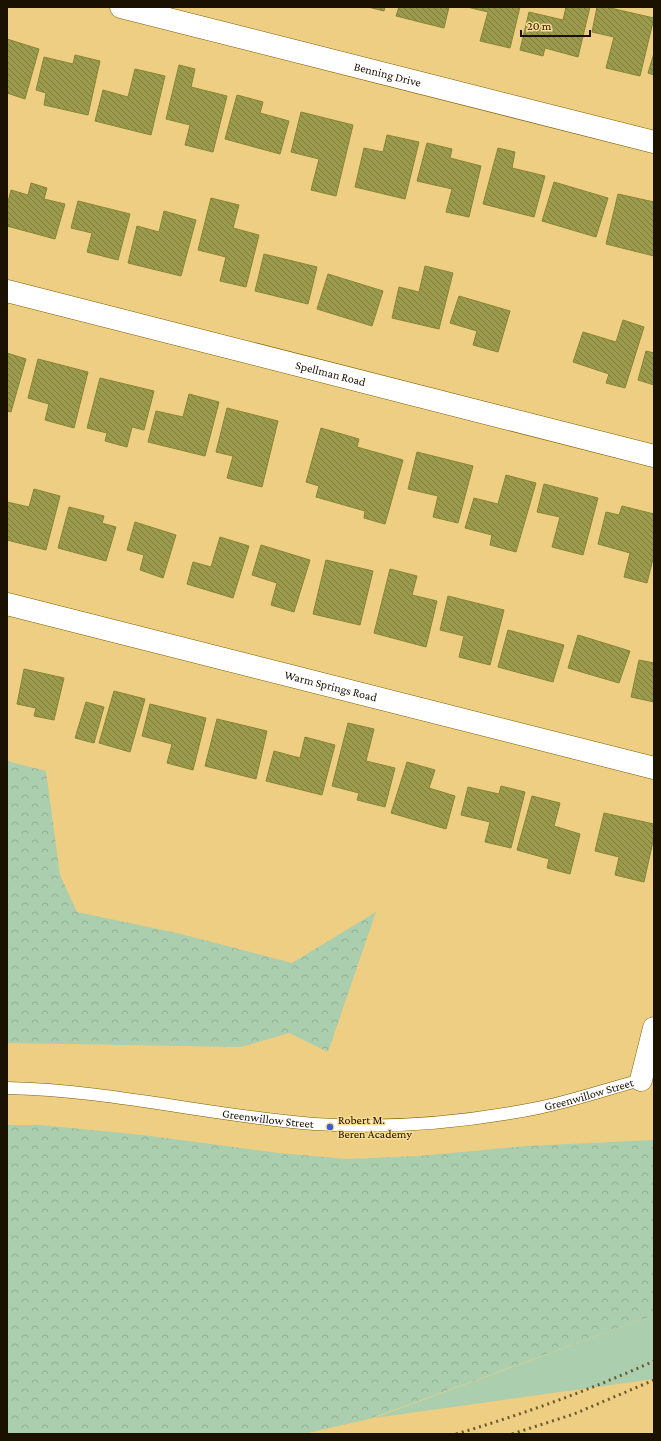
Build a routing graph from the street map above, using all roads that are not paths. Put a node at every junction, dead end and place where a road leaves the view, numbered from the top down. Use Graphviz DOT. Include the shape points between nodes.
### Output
graph roads {
  1 [pos="121,7"];
  2 [pos="654,142"];
  3 [pos="7,291"];
  4 [pos="654,456"];
  5 [pos="7,604"];
  6 [pos="654,768"];
  7 [pos="654,1028"];
  8 [pos="641,1080"];
  9 [pos="7,1088"];
  1 -- 2 [label="street, Benning Drive"];
  3 -- 4 [label="street, Spellman Road"];
  5 -- 6 [label="street, Warm Springs Road"];
  7 -- 8 [label="street, Greenwillow Street"];
  8 -- 9 [label="lane, Greenwillow Street" via="540,1108 488,1117 372,1126 314,1124 107,1095"];
}
